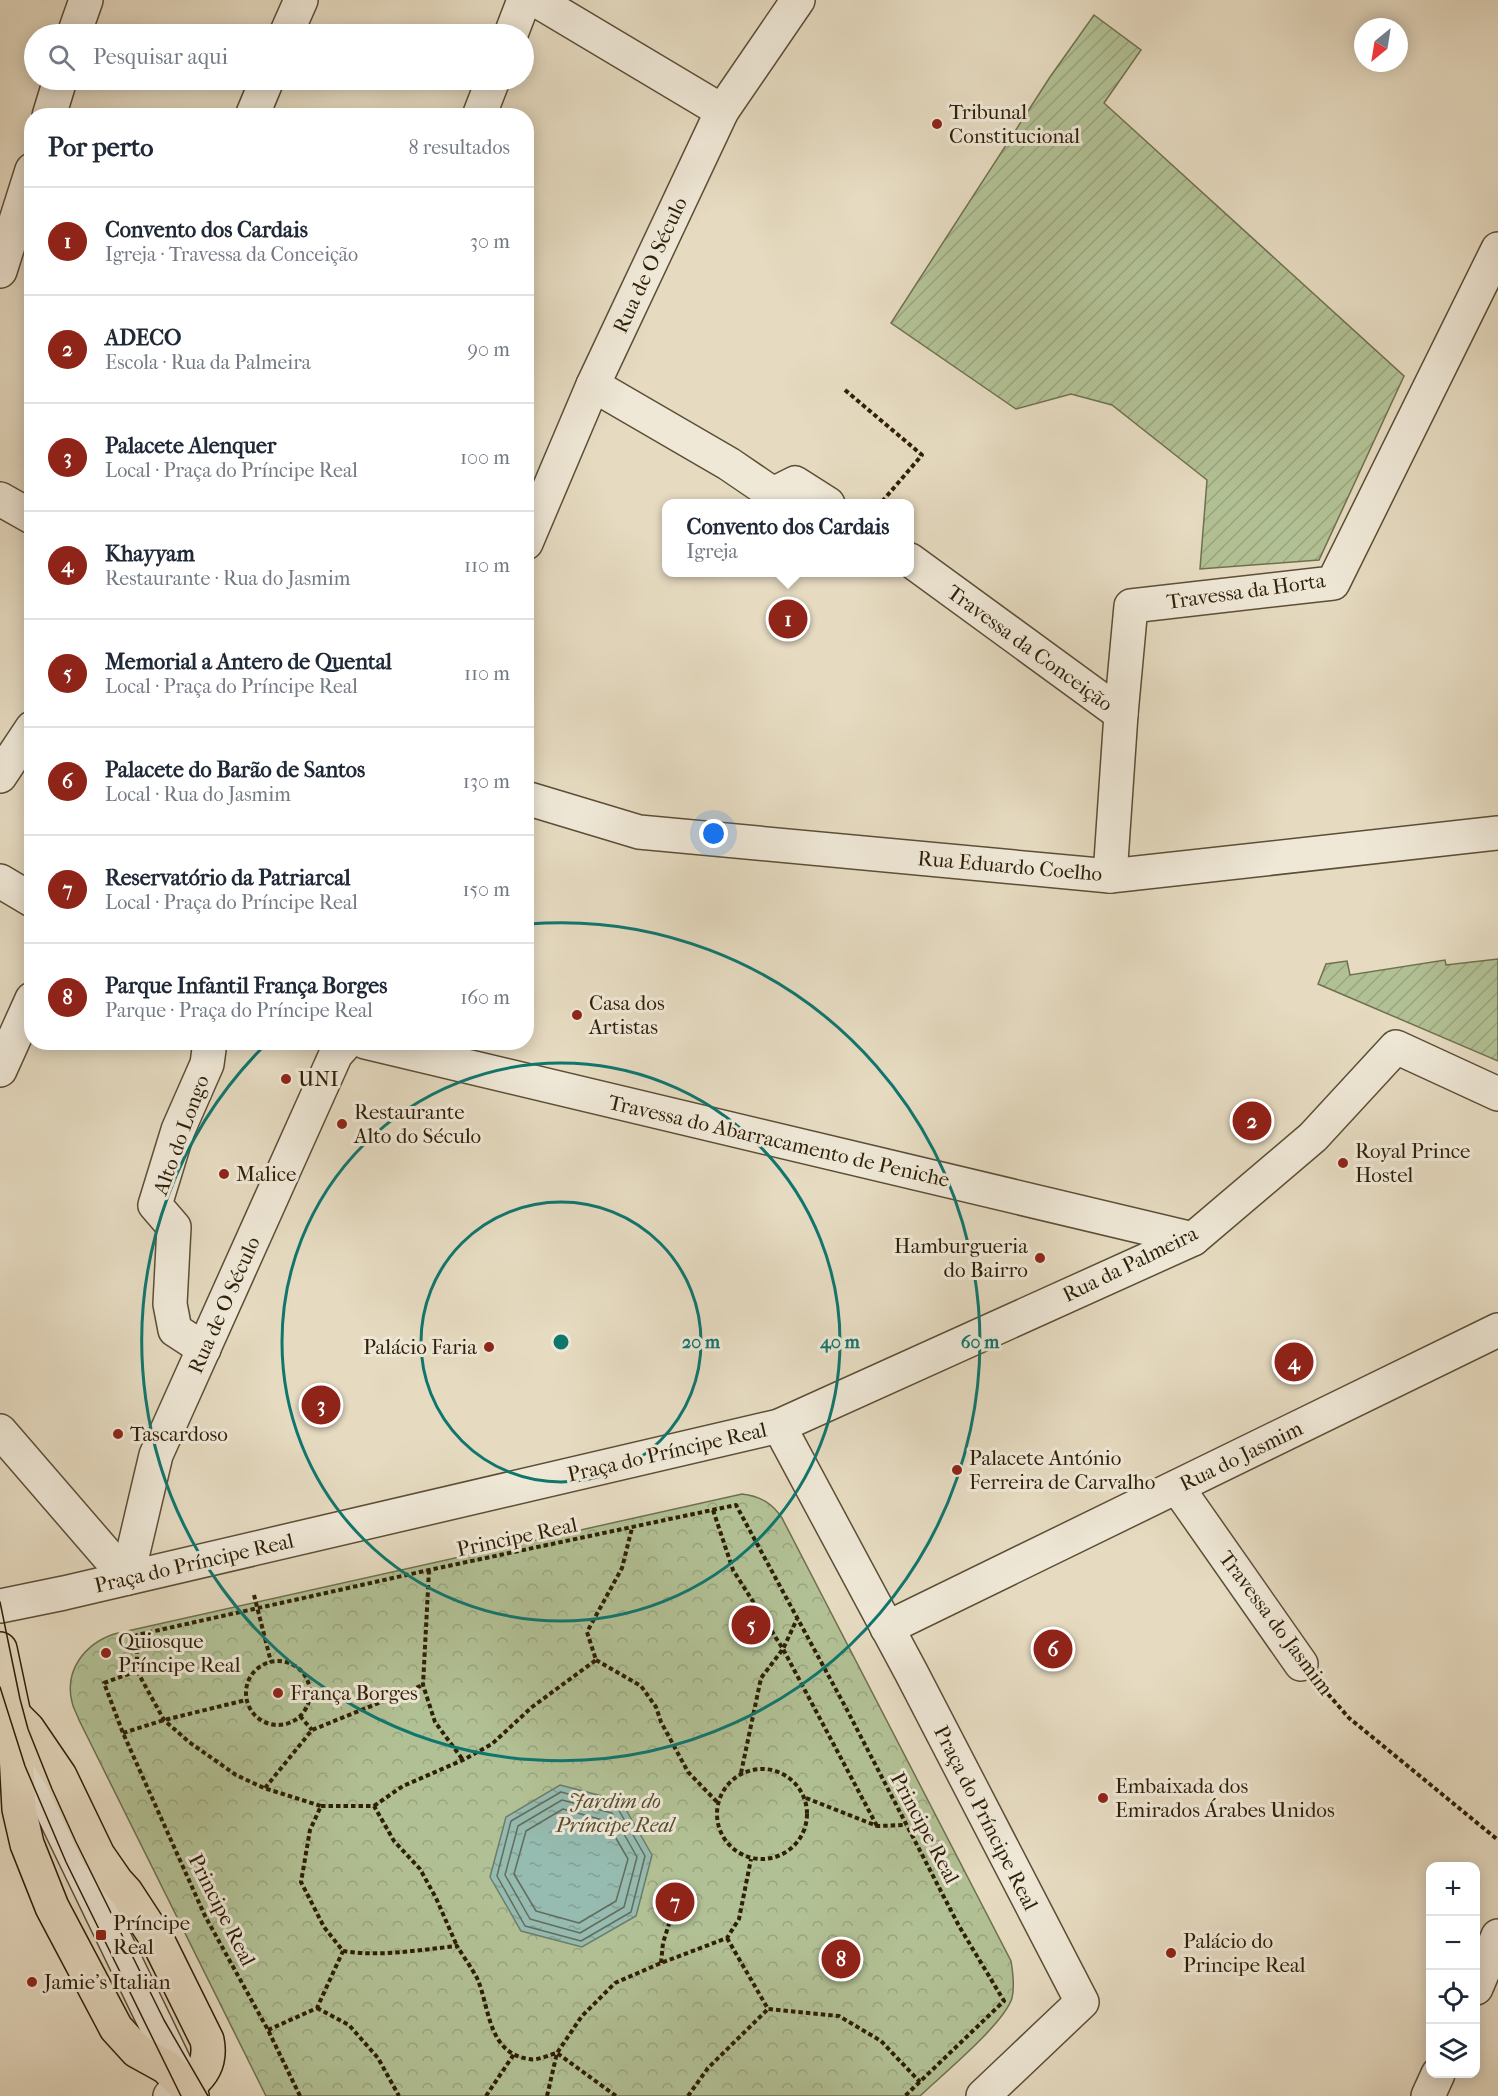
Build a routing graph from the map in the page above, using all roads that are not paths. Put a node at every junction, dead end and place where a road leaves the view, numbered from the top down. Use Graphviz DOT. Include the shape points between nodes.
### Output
graph roads {
  1 [pos="86,0"];
  2 [pos="301,0"];
  3 [pos="524,0"];
  4 [pos="536,0"];
  5 [pos="798,0"];
  6 [pos="78,24"];
  7 [pos="290,24"];
  8 [pos="515,24"];
  9 [pos="57,90"];
  10 [pos="263,90"];
  11 [pos="489,90"];
  12 [pos="51,108"];
  13 [pos="255,108"];
  14 [pos="482,108"];
  15 [pos="722,111"];
  16 [pos="24,195"];
  17 [pos="1498,249"];
  18 [pos="0,271"];
  19 [pos="593,385"];
  20 [pos="0,499"];
  21 [pos="820,499"];
  22 [pos="24,512"];
  23 [pos="534,524"];
  24 [pos="914,564"];
  25 [pos="1120,714"];
  26 [pos="24,740"];
  27 [pos="0,776"];
  28 [pos="534,800"];
  29 [pos="1498,833"];
  30 [pos="1110,876"];
  31 [pos="0,881"];
  32 [pos="24,895"];
  33 [pos="24,1017"];
  34 [pos="209,1050"];
  35 [pos="340,1050"];
  36 [pos="399,1050"];
  37 [pos="0,1070"];
  38 [pos="1498,1094"];
  39 [pos="1192,1239"];
  40 [pos="1498,1330"];
  41 [pos="204,1349"];
  42 [pos="779,1426"];
  43 [pos="0,1431"];
  44 [pos="1177,1487"];
  45 [pos="127,1578"];
  46 [pos="0,1605"];
  47 [pos="888,1628"];
  48 [pos="0,1649"];
  49 [pos="1301,1664"];
  50 [pos="14,1715"];
  51 [pos="1498,1936"];
  52 [pos="1480,1979"];
  53 [pos="1436,2078"];
  54 [pos="183,2093"];
  55 [pos="983,2096"];
  56 [pos="1428,2096"];
  1 -- 6 [label="street"];
  2 -- 7 [label="street"];
  3 -- 8 [label="street"];
  4 -- 15 [label="street"];
  5 -- 15 [label="street, Rua de O Século"];
  9 -- 12 [label="street"];
  10 -- 13 [label="street"];
  11 -- 14 [label="street"];
  15 -- 19 [label="street, Rua de O Século"];
  16 -- 18 [label="street"];
  17 -- 25 [label="street, Travessa da Horta" via="1333,583 1131,606"];
  19 -- 21 [label="street" via="773,494 795,483"];
  19 -- 23 [label="street, Rua de O Século"];
  20 -- 22 [label="street"];
  24 -- 25 [label="street, Travessa da Conceição"];
  25 -- 30 [label="street, Travessa da Horta"];
  26 -- 27 [label="street"];
  28 -- 30 [label="street, Rua Eduardo Coelho" via="639,832"];
  29 -- 30 [label="street, Rua Eduardo Coelho"];
  31 -- 32 [label="street"];
  33 -- 37 [label="street"];
  34 -- 41 [label="street, Alto do Longo" via="155,1205 174,1227 170,1304 175,1330"];
  35 -- 41 [label="street, Rua de O Século"];
  36 -- 39 [label="street, Travessa do Abarracamento de Peniche"];
  38 -- 39 [label="street, Rua da Palmeira" via="1396,1047 1313,1137"];
  39 -- 42 [label="street, Rua da Palmeira"];
  40 -- 44 [label="street, Rua do Jasmim"];
  41 -- 45 [label="street, Rua de O Século" via="156,1455"];
  42 -- 45 [label="street, Praça do Príncipe Real"];
  42 -- 47 [label="street, Praça do Príncipe Real"];
  43 -- 45 [label="street"];
  44 -- 47 [label="street, Rua do Jasmim"];
  44 -- 49 [label="street, Travessa do Jasmim"];
  45 -- 46 [label="street, Praça do Príncipe Real"];
  47 -- 55 [label="street, Praça do Príncipe Real" via="1082,2002"];
  48 -- 50 [label="main road"];
  50 -- 54 [label="main road" via="19,1809 27,1844 52,1907 116,2028 137,2050 166,2067"];
  50 -- 54 [label="main road" via="60,1776 99,1855 158,1941 207,2040 207,2061 196,2081"];
  51 -- 52 [label="street"];
  53 -- 56 [label="street"];
}
